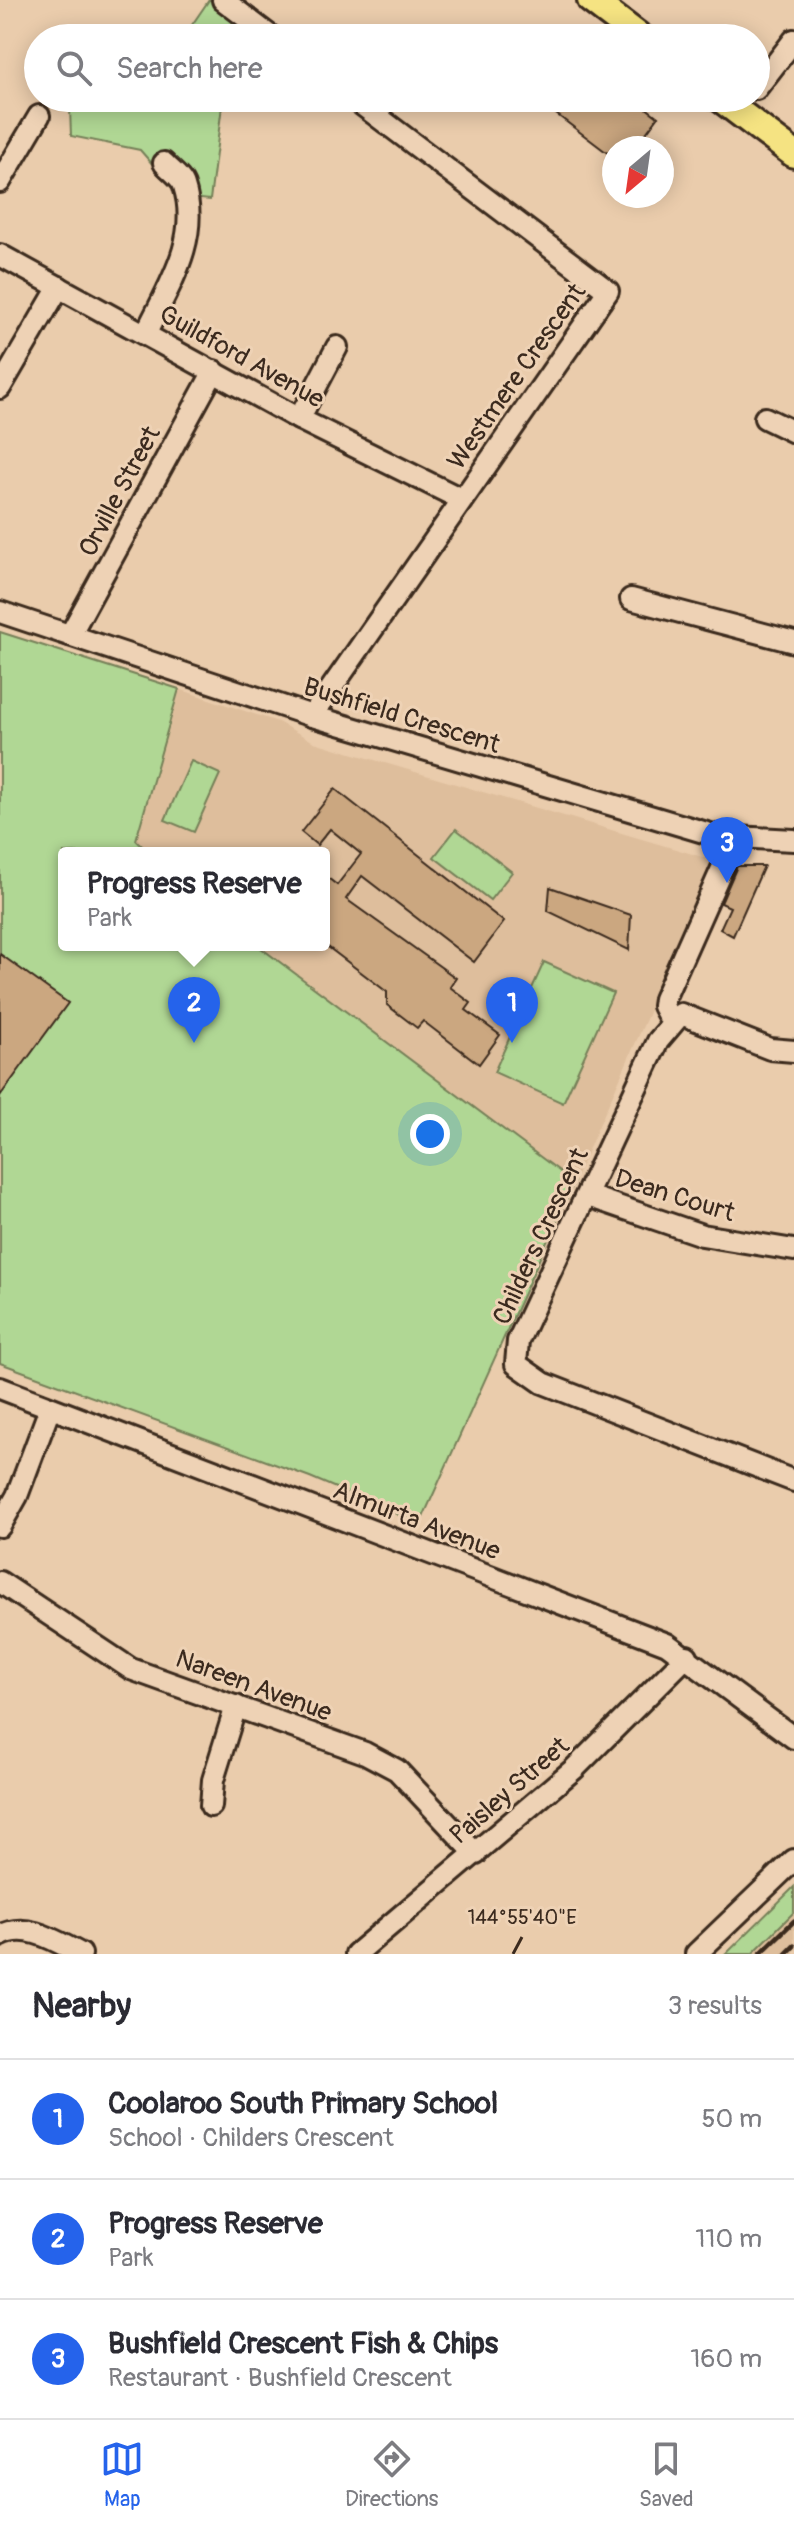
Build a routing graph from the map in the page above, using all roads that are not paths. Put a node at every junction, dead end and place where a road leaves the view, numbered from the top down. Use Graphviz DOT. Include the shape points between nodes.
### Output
graph roads {
  1 [pos="223,0"];
  2 [pos="591,0"];
  3 [pos="255,24"];
  4 [pos="623,24"];
  5 [pos="794,40"];
  6 [pos="770,71"];
  7 [pos="371,112"];
  8 [pos="746,112"];
  9 [pos="39,116"];
  10 [pos="794,154"];
  11 [pos="164,163"];
  12 [pos="0,182"];
  13 [pos="0,255"];
  14 [pos="59,287"];
  15 [pos="146,333"];
  16 [pos="337,347"];
  17 [pos="214,371"];
  18 [pos="0,388"];
  19 [pos="765,418"];
  20 [pos="299,419"];
  21 [pos="794,432"];
  22 [pos="461,499"];
  23 [pos="631,599"];
  24 [pos="0,612"];
  25 [pos="70,635"];
  26 [pos="794,642"];
  27 [pos="312,716"];
  28 [pos="736,837"];
  29 [pos="794,840"];
  30 [pos="672,1023"];
  31 [pos="794,1051"];
  32 [pos="588,1196"];
  33 [pos="794,1250"];
  34 [pos="0,1388"];
  35 [pos="50,1408"];
  36 [pos="794,1481"];
  37 [pos="0,1526"];
  38 [pos="0,1582"];
  39 [pos="687,1656"];
  40 [pos="236,1706"];
  41 [pos="794,1738"];
  42 [pos="211,1806"];
  43 [pos="476,1854"];
  44 [pos="794,1860"];
  45 [pos="0,1936"];
  46 [pos="81,1954"];
  47 [pos="356,1954"];
  48 [pos="696,1954"];
  1 -- 3 [label="street"];
  2 -- 4 [label="main road"];
  5 -- 6 [label="street"];
  7 -- 22 [label="street, Westmere Crescent" via="608,291"];
  8 -- 10 [label="main road"];
  9 -- 12 [label="street"];
  11 -- 15 [label="street" via="184,184 189,228 182,260"];
  13 -- 14 [label="street, Guildford Avenue"];
  14 -- 15 [label="street, Guildford Avenue"];
  14 -- 18 [label="street"];
  15 -- 17 [label="street, Guildford Avenue"];
  16 -- 20 [label="street"];
  17 -- 20 [label="street, Guildford Avenue"];
  17 -- 25 [label="street, Orville Street"];
  19 -- 21 [label="street"];
  20 -- 22 [label="street, Guildford Avenue"];
  22 -- 27 [label="street, Westmere Crescent"];
  23 -- 26 [label="street"];
  24 -- 25 [label="street, Bushfield Crescent"];
  25 -- 27 [label="street, Bushfield Crescent"];
  27 -- 28 [label="street, Bushfield Crescent" via="717,836"];
  28 -- 29 [label="street, Bushfield Crescent"];
  28 -- 30 [label="street" via="664,999"];
  30 -- 31 [label="street" via="681,1014 770,1049"];
  30 -- 32 [label="street, Childers Crescent" via="658,1041"];
  32 -- 33 [label="street, Dean Court" via="702,1235"];
  32 -- 36 [label="street, Childers Crescent" via="518,1341 516,1364 543,1383"];
  34 -- 35 [label="street, Almurta Avenue"];
  35 -- 37 [label="street"];
  35 -- 39 [label="street, Almurta Avenue" via="643,1634"];
  38 -- 40 [label="street, Nareen Avenue" via="131,1669"];
  39 -- 41 [label="street, Almurta Avenue"];
  39 -- 43 [label="street, Paisley Street" via="607,1738"];
  40 -- 42 [label="street" via="213,1780"];
  40 -- 43 [label="street, Nareen Avenue" via="397,1770"];
  43 -- 47 [label="street, Paisley Street"];
  44 -- 48 [label="street"];
  45 -- 46 [label="street" via="16,1930 40,1934"];
}
